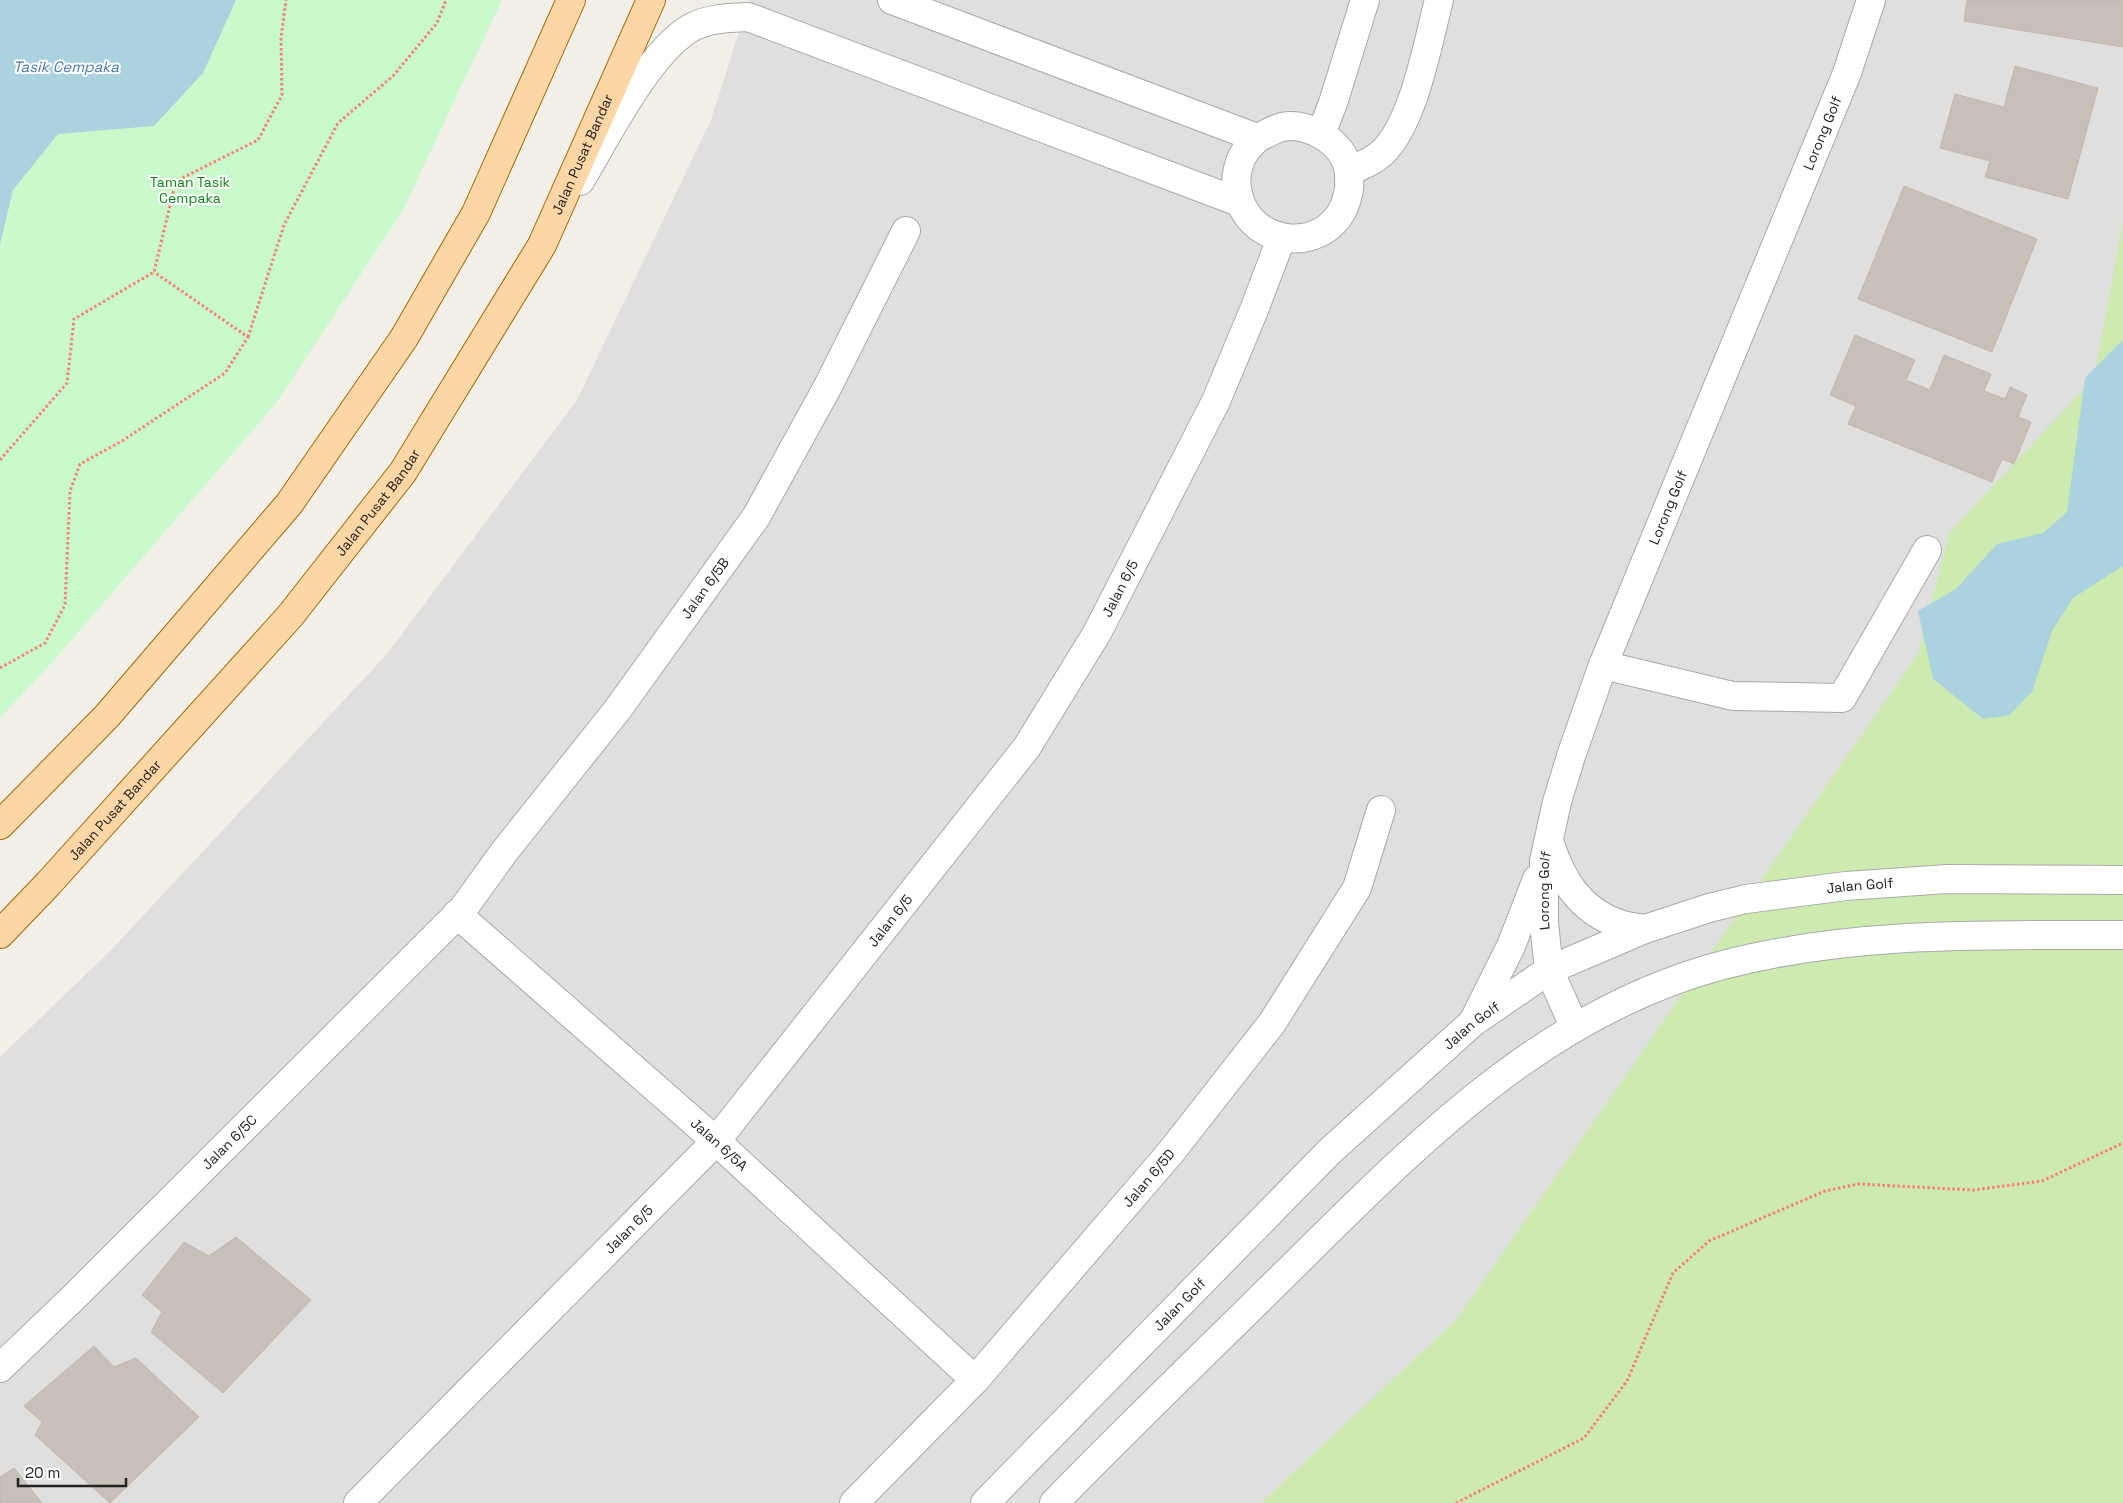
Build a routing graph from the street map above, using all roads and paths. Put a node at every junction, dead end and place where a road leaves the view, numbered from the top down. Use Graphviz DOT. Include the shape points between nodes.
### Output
graph roads {
  1 [pos="286,0"];
  2 [pos="446,0"];
  3 [pos="571,0"];
  4 [pos="651,0"];
  5 [pos="892,0"];
  6 [pos="1365,0"];
  7 [pos="1440,0"];
  8 [pos="1871,0"];
  9 [pos="1321,134"];
  10 [pos="1258,138"];
  11 [pos="1348,171"];
  12 [pos="1238,202"];
  13 [pos="906,231"];
  14 [pos="1281,239"];
  15 [pos="542,245"];
  16 [pos="154,272"];
  17 [pos="248,337"];
  18 [pos="0,460"];
  19 [pos="1927,550"];
  20 [pos="1603,665"];
  21 [pos="0,668"];
  22 [pos="1381,810"];
  23 [pos="0,825"];
  24 [pos="1546,851"];
  25 [pos="2123,880"];
  26 [pos="457,914"];
  27 [pos="1645,929"];
  28 [pos="0,934"];
  29 [pos="2123,935"];
  30 [pos="1549,970"];
  31 [pos="1472,1023"];
  32 [pos="1574,1026"];
  33 [pos="716,1141"];
  34 [pos="2123,1143"];
  35 [pos="0,1368"];
  36 [pos="974,1380"];
  37 [pos="358,1503"];
  38 [pos="854,1503"];
  39 [pos="985,1503"];
  40 [pos="1054,1503"];
  41 [pos="1456,1503"];
  1 -- 16 [label="path" via="282,94 258,140 176,182"];
  2 -- 17 [label="path" via="437,23 393,76 338,123 284,225"];
  3 -- 23 [label="main road" via="476,213 404,338 295,496 107,716"];
  4 -- 15 [label="main road, Jalan Pusat Bandar"];
  5 -- 10 [label="street"];
  6 -- 9 [label="street"];
  7 -- 11 [label="street" via="1416,89 1397,133 1383,152 1368,164"];
  8 -- 20 [label="street, Lorong Golf" via="1847,73"];
  9 -- 10 [label="street" via="1300,126 1282,127"];
  9 -- 11 [label="street" via="1341,153"];
  10 -- 12 [label="street" via="1244,153 1235,180"];
  11 -- 14 [label="street" via="1349,193 1334,222 1321,233 1306,238"];
  12 -- 14 [label="street" via="1257,228"];
  12 -- 15 [label="street" via="748,17 715,19 689,29 664,49 640,82"];
  13 -- 26 [label="street, Jalan 6/5B" via="827,388 756,517 618,710"];
  14 -- 33 [label="street, Jalan 6/5" via="1216,402 1097,633 1032,739"];
  15 -- 28 [label="main road, Jalan Pusat Bandar" via="403,472 296,609"];
  16 -- 17 [label="path"];
  16 -- 18 [label="path" via="74,319 67,383"];
  17 -- 21 [label="path" via="225,373 122,441 80,464 70,491 65,604 45,643"];
  19 -- 20 [label="street" via="1842,698 1733,696"];
  20 -- 24 [label="street, Lorong Golf" via="1571,756"];
  22 -- 36 [label="street, Jalan 6/5D" via="1358,888 1272,1023 1171,1152"];
  24 -- 27 [label="street" via="1572,892 1592,910 1619,924"];
  24 -- 30 [label="street, Lorong Golf" via="1544,923"];
  24 -- 31 [label="street" via="1511,946"];
  25 -- 27 [label="street, Jalan Golf" via="1947,879 1846,886 1746,899"];
  26 -- 33 [label="street, Jalan 6/5A"];
  26 -- 35 [label="street, Jalan 6/5C"];
  27 -- 30 [label="street, Jalan Golf"];
  29 -- 32 [label="street" via="1930,936 1778,953 1725,964 1688,977"];
  30 -- 31 [label="street, Jalan Golf"];
  30 -- 32 [label="street, Lorong Golf"];
  31 -- 39 [label="street, Jalan Golf" via="1329,1152"];
  32 -- 40 [label="street" via="1494,1080 1408,1153"];
  33 -- 36 [label="street, Jalan 6/5A"];
  33 -- 37 [label="street, Jalan 6/5"];
  34 -- 41 [label="path" via="2042,1181 1974,1190 1859,1184 1825,1191 1709,1240 1673,1273 1627,1381 1584,1438"];
  36 -- 38 [label="street, Jalan 6/5D"];
}
